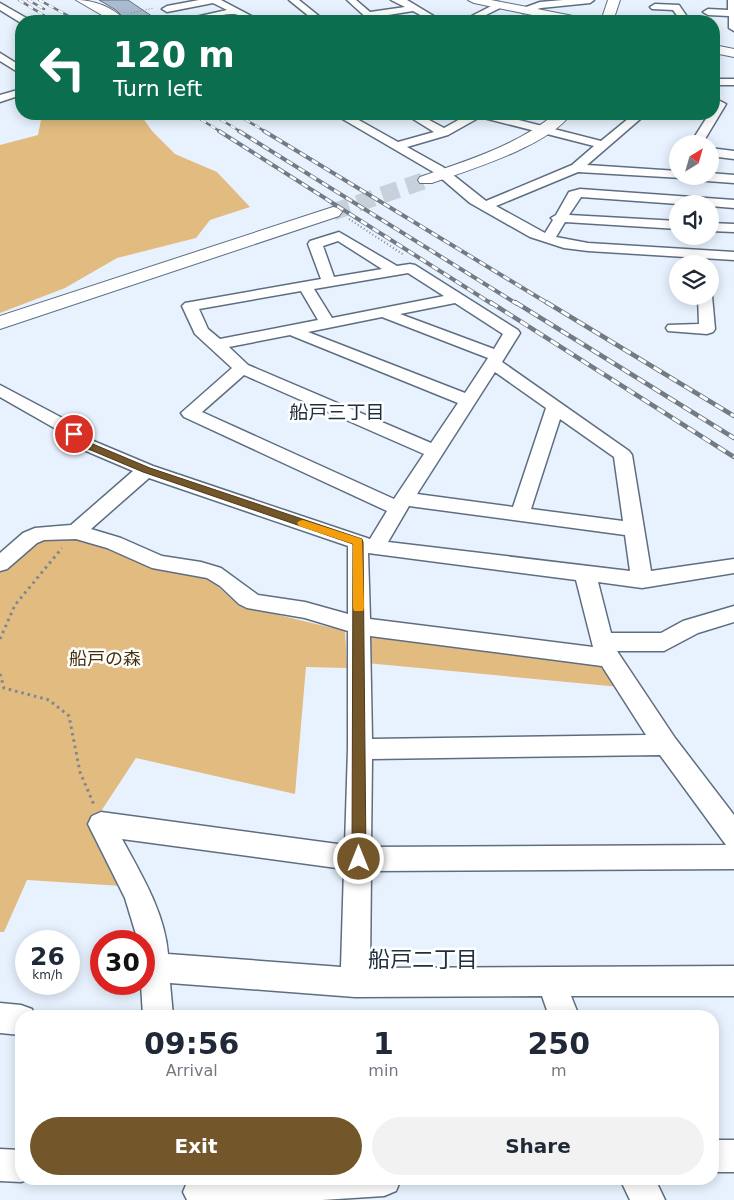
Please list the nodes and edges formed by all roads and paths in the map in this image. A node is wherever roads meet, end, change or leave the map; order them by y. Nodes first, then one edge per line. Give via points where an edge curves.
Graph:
1 (82, 0) edge
2 (214, 0) edge
3 (293, 0) edge
4 (351, 0) edge
5 (395, 0) edge
6 (478, 0) edge
7 (590, 0) edge
8 (614, 0) edge
9 (732, 0) edge
10 (499, 5) junction
11 (0, 6) edge
12 (162, 6) junction
13 (655, 7) edge
14 (414, 8) junction
15 (523, 10) junction
16 (236, 11) junction
17 (708, 12) dead end
18 (733, 13) junction
19 (15, 15) edge
20 (110, 15) edge
21 (131, 15) edge
22 (178, 15) edge
23 (217, 15) edge
24 (244, 15) edge
25 (312, 15) edge
26 (368, 15) edge
27 (384, 15) edge
28 (426, 15) edge
29 (479, 15) edge
30 (548, 15) edge
31 (609, 15) edge
32 (681, 15) edge
33 (15, 21) edge
34 (7, 22) dead end
35 (734, 28) edge
36 (720, 50) edge
37 (734, 53) edge
38 (0, 56) edge
39 (15, 67) edge
40 (720, 82) edge
41 (734, 82) edge
42 (15, 94) edge
43 (0, 99) edge
44 (720, 104) edge
45 (734, 107) edge
46 (351, 120) edge
47 (421, 120) edge
48 (465, 120) edge
49 (506, 120) edge
50 (556, 120) edge
51 (634, 120) edge
52 (708, 120) edge
53 (543, 130) junction
54 (444, 132) junction
55 (701, 135) edge
56 (603, 145) junction
57 (397, 146) junction
58 (719, 154) edge
59 (734, 156) edge
60 (576, 168) junction
61 (627, 172) junction
62 (443, 173) junction
63 (669, 175) edge
64 (719, 178) edge
65 (734, 179) edge
66 (426, 180) tunnel mouth
67 (628, 197) junction
68 (734, 204) edge
69 (486, 206) junction
70 (337, 213) joint
71 (558, 218) junction
72 (669, 224) edge
73 (719, 227) edge
74 (734, 228) edge
75 (548, 238) junction
76 (669, 255) edge
77 (734, 256) edge
78 (719, 258) edge
79 (402, 269) junction
80 (329, 282) junction
81 (305, 286) junction
82 (457, 298) junction
83 (706, 305) edge
84 (382, 312) junction
85 (0, 323) edge
86 (327, 323) junction
87 (674, 328) dead end
88 (290, 330) junction
89 (216, 344) junction
90 (495, 360) junction
91 (242, 368) junction
92 (0, 390) edge
93 (469, 401) junction
94 (555, 407) junction
95 (435, 452) junction
96 (146, 470) junction
97 (401, 503) junction
98 (520, 514) junction
99 (635, 529) junction
100 (76, 532) junction
101 (367, 545) junction
102 (0, 564) edge
103 (734, 566) edge
104 (585, 572) junction
105 (642, 580) junction
106 (734, 614) edge
107 (359, 626) junction
108 (0, 639) edge
109 (606, 650) junction
110 (0, 674) edge
111 (666, 745) junction
112 (360, 749) junction
113 (101, 824) junction
114 (734, 836) edge
115 (734, 857) edge
116 (359, 859) junction
117 (148, 930) edge
118 (155, 967) joint
119 (734, 981) edge
120 (355, 982) junction
121 (551, 982) junction
122 (158, 1010) edge
123 (562, 1010) edge
124 (0, 1018) edge
125 (15, 1019) edge
126 (719, 1156) edge
127 (734, 1156) edge
128 (0, 1165) edge
129 (15, 1166) edge
130 (284, 1185) edge
131 (640, 1185) edge
132 (200, 1190) edge
133 (648, 1200) edge

1 - 20 main road
2 - 12 street
2 - 16 street
3 - 25 street
4 - 26 street
5 - 14 street
6 - 10 main road
7 - 15 street
8 - 31 main road
9 - 18 street
10 - 15 main road
10 - 29 street
11 - 19 street
12 - 21 path
12 - 22 street
13 - 32 street via 676,7
14 - 27 street
14 - 28 street
15 - 30 main road
16 - 23 street
16 - 24 street
17 - 18 street
18 - 35 street
33 - 34 street
36 - 37 main road
38 - 39 street
40 - 41 street
42 - 43 street
44 - 45 street
46 - 57 street
47 - 54 street
48 - 54 street
49 - 53 street
50 - 53 main road
51 - 56 street
52 - 55 street
53 - 56 street
53 - 62 main road via 504,151
54 - 57 street
56 - 60 street
57 - 62 street
58 - 59 street
60 - 61 street
60 - 69 street
61 - 63 street
61 - 67 street
62 - 66 main road
62 - 69 street
64 - 65 street
67 - 68 street
67 - 71 street via 580,193 574,195
69 - 75 street
70 - 79 path via 413,261
70 - 85 main road
71 - 72 street
71 - 75 street
73 - 74 street
75 - 76 street via 564,244
77 - 78 street
79 - 80 street
79 - 80 street via 339,236 315,244
79 - 82 street
80 - 81 street
81 - 86 street
81 - 89 street via 190,306 201,331
82 - 84 street
82 - 90 street via 512,333
83 - 87 street via 707,329
84 - 86 street
84 - 90 street
86 - 88 street
88 - 89 street
88 - 93 street
89 - 91 street
90 - 93 street
90 - 94 street
91 - 95 street
91 - 97 street via 190,413
92 - 96 street via 62,425 85,444
93 - 95 street
94 - 98 street
94 - 99 street via 623,455
95 - 97 street
96 - 100 street
96 - 101 street
97 - 98 street
97 - 101 street
98 - 99 street
99 - 105 street
100 - 102 street via 42,533 30,538
100 - 107 street via 114,543 160,563 214,573 255,602 305,610
100 - 108 path via 15,605
101 - 104 street
101 - 107 street
103 - 105 street
104 - 105 street
104 - 109 street
106 - 109 street via 691,628 664,642
107 - 109 street
107 - 112 street
109 - 111 street
110 - 113 path via 4,688 49,700 69,716 80,772
111 - 112 street
111 - 114 street
112 - 116 street
113 - 116 street
113 - 117 street via 138,895
115 - 116 street
116 - 120 street
118 - 120 street
118 - 122 street
119 - 121 street
120 - 121 street
121 - 123 street
124 - 125 street
126 - 127 street
128 - 129 street
130 - 132 street
131 - 133 street

